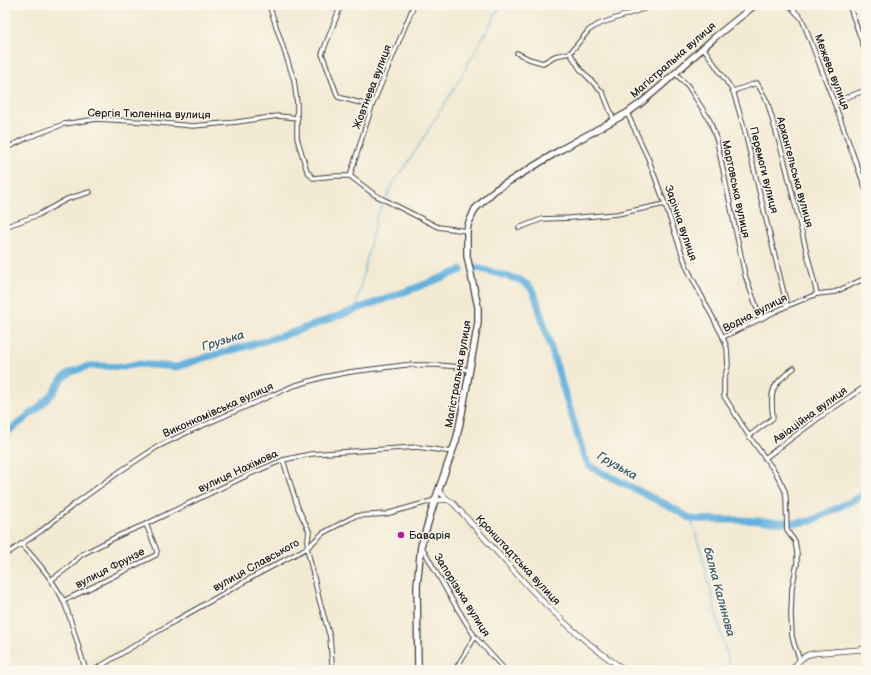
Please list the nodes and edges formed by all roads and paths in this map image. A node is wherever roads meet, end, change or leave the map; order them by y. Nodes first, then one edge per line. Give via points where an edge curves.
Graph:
1 (269, 5) edge
2 (273, 5) edge
3 (341, 5) edge
4 (414, 5) edge
5 (655, 5) edge
6 (755, 5) edge
7 (849, 5) edge
8 (791, 6) edge
9 (271, 11) junction
10 (703, 47) junction
11 (570, 53) junction
12 (866, 53) edge
13 (517, 54) dead end
14 (675, 73) junction
15 (866, 90) edge
16 (732, 91) junction
17 (834, 102) junction
18 (372, 106) junction
19 (627, 113) junction
20 (298, 118) junction
21 (614, 120) junction
22 (5, 149) edge
23 (350, 176) junction
24 (866, 190) edge
25 (90, 192) dead end
26 (665, 204) junction
27 (5, 228) edge
28 (519, 228) dead end
29 (467, 230) junction
30 (866, 278) edge
31 (817, 294) junction
32 (787, 306) junction
33 (761, 318) junction
34 (723, 337) junction
35 (794, 368) dead end
36 (469, 371) junction
37 (866, 386) edge
38 (750, 436) junction
39 (453, 452) junction
40 (766, 458) junction
41 (283, 460) junction
42 (439, 491) junction
43 (435, 500) junction
44 (448, 500) junction
45 (146, 524) junction
46 (21, 544) junction
47 (421, 546) junction
48 (307, 548) junction
49 (5, 555) edge
50 (50, 580) junction
51 (63, 601) junction
52 (475, 637) junction
53 (866, 649) edge
54 (800, 660) junction
55 (86, 670) edge
56 (94, 670) edge
57 (333, 670) edge
58 (418, 670) edge
59 (455, 670) edge
60 (505, 670) edge
61 (624, 670) edge
62 (791, 670) edge

1 - 9 street
2 - 9 street
3 - 18 street via 322,54 338,96
4 - 18 street, Жовтнева вулиця
5 - 11 street via 599,24 589,30
6 - 10 main road, Магістральна вулиця
7 - 12 street
8 - 17 street, Межева вулиця via 802,19
9 - 20 street via 294,80
10 - 14 main road, Магістральна вулиця
10 - 16 street, Перемоги вулиця
11 - 13 street via 555,56 543,63
11 - 21 street via 580,69 603,93
14 - 19 main road, Магістральна вулиця
14 - 33 street, Мартовська вулиця via 688,86 710,121 717,141 745,275
15 - 17 street
16 - 31 street, Архангельська вулиця via 757,82 766,101 784,158
16 - 32 street, Перемоги вулиця via 743,124
17 - 24 street, Межева вулиця
18 - 23 street, Жовтнева вулиця
19 - 21 main road, Магістральна вулиця
19 - 26 street, Зарічна вулиця via 648,158
20 - 22 street, Сергія Тюленіна вулиця via 278,116 193,126 98,119 64,124
20 - 23 street via 297,138 307,171 313,178
21 - 29 main road, Магістральна вулиця via 495,190 475,209
23 - 29 street via 375,195 438,227
25 - 27 street via 67,199
26 - 28 street via 617,214 542,219
26 - 34 street, Зарічна вулиця via 687,268
29 - 36 main road, Магістральна вулиця via 467,256 478,307 478,323
30 - 31 street, Водна вулиця via 835,292
31 - 32 street, Водна вулиця
32 - 33 street, Водна вулиця
33 - 34 street, Водна вулиця
34 - 38 street, Водна вулиця via 727,348 728,365 724,380 724,396
35 - 38 street via 784,376 772,393 773,418
36 - 39 main road, Магістральна вулиця
36 - 46 street, Виконкомівська вулиця via 460,367 405,365 350,372 293,386 157,447
37 - 40 street, Авіаційна вулиця
38 - 40 street, Водна вулиця
39 - 41 street, вулиця Нахімова via 417,447 311,454
39 - 42 main road, Магістральна вулиця
40 - 54 street, Водна вулиця via 785,491 787,530 795,541 798,553 792,588 791,616 792,636
41 - 45 street, вулиця Нахімова
41 - 48 street via 298,508 309,531
42 - 43 main road, Магістральна вулиця
42 - 44 street, Кронштадтська вулиця
43 - 44 street
43 - 47 main road, Магістральна вулиця
43 - 48 street, вулиця Славського via 386,514 355,516 323,533
44 - 61 street, Кронштадтська вулиця via 537,597 578,635
45 - 50 street, вулиця Нахімова via 81,555
45 - 51 street, вулиця Фрунзе via 157,551 156,555
46 - 49 street, Виконкомівська вулиця
46 - 50 street
47 - 52 street, Запорізька вулиця
47 - 58 main road, Магістральна вулиця via 418,586
48 - 56 street, вулиця Славського via 175,621
48 - 57 street via 330,637
50 - 51 street
51 - 55 street
52 - 59 street
52 - 60 street, Запорізька вулиця
53 - 54 street via 816,653
54 - 62 street

